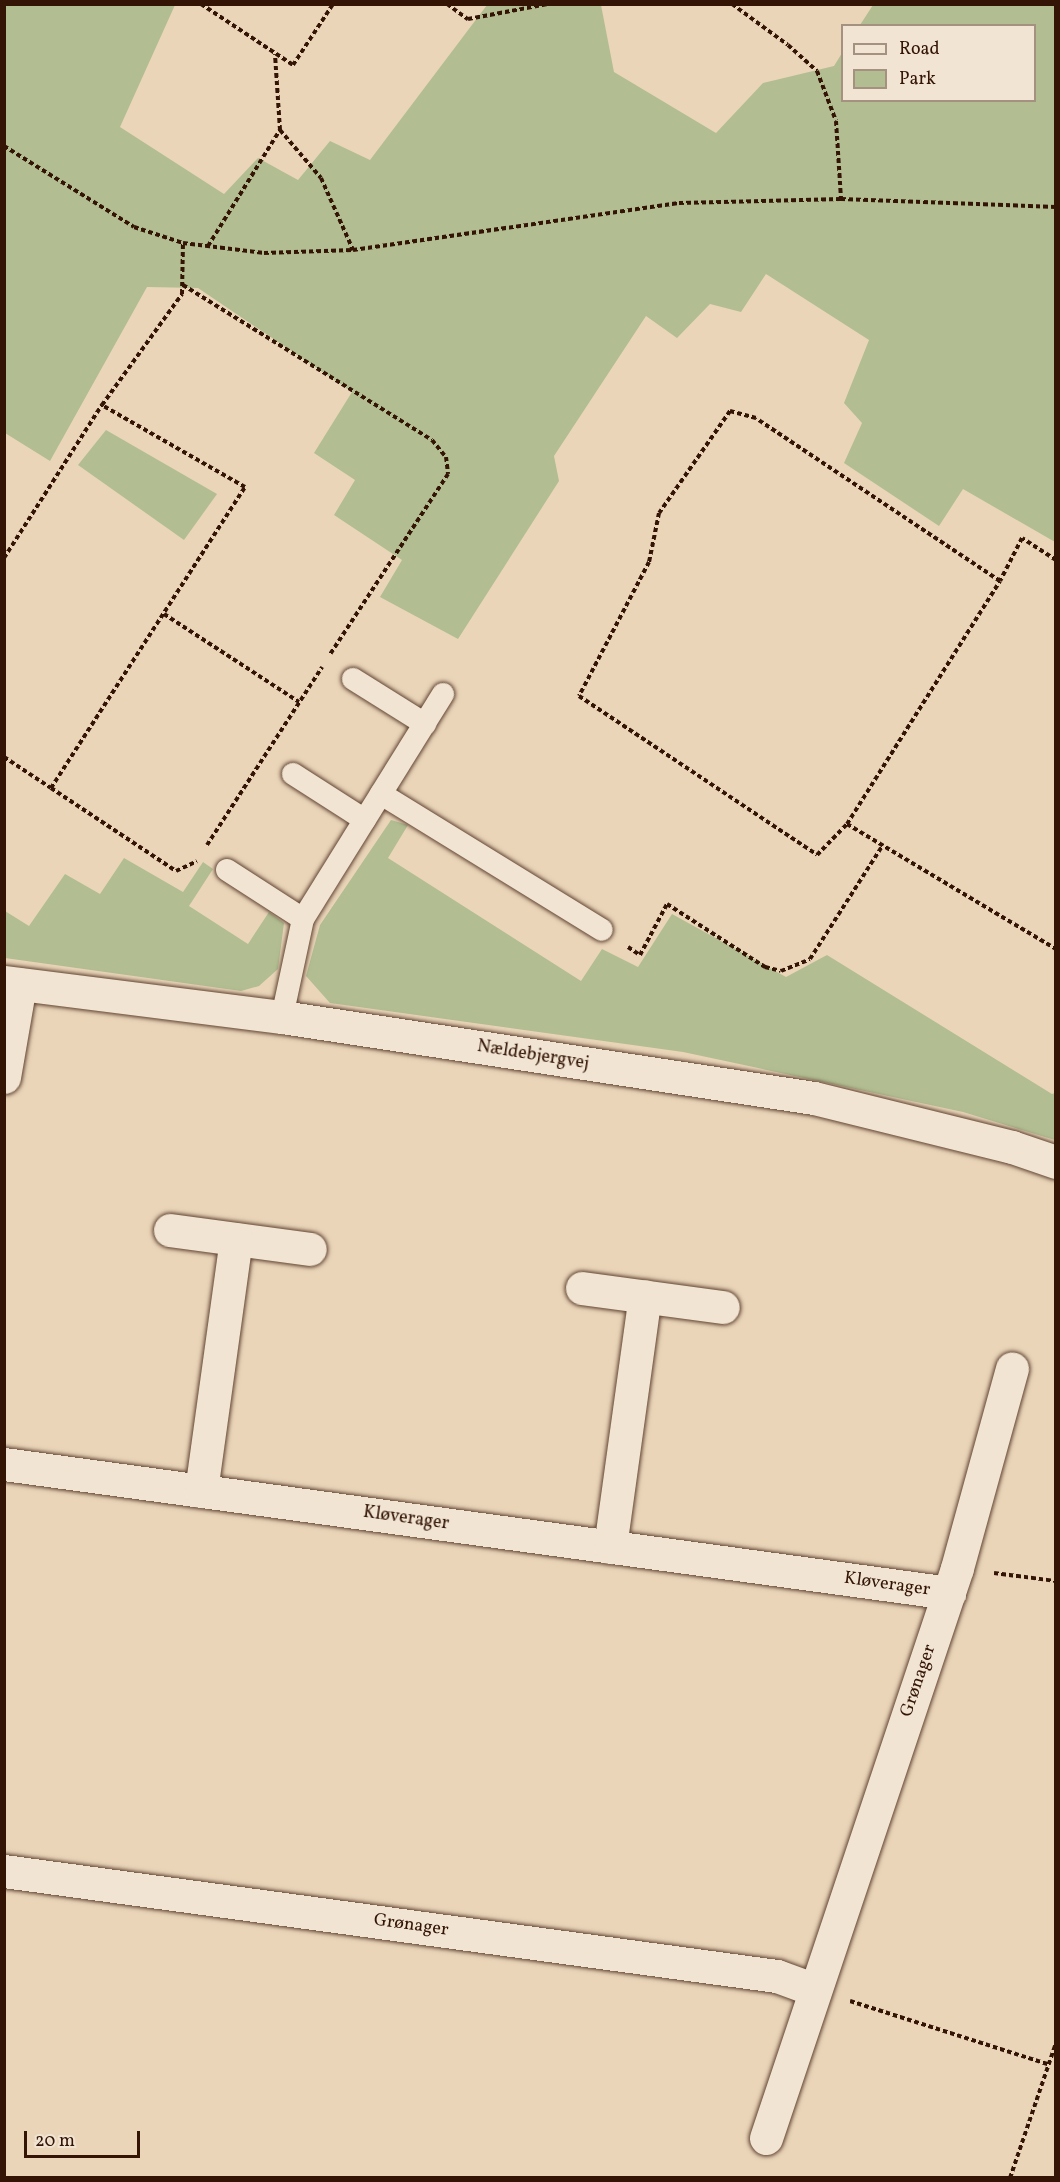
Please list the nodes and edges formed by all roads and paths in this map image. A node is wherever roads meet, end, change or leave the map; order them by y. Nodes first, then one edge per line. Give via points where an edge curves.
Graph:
1 (201, 4) edge
2 (333, 4) edge
3 (447, 4) edge
4 (548, 4) edge
5 (732, 4) edge
6 (275, 54) junction
7 (280, 130) junction
8 (4, 146) edge
9 (841, 199) junction
10 (1056, 207) edge
11 (183, 243) junction
12 (208, 246) junction
13 (353, 250) junction
14 (183, 285) junction
15 (102, 405) junction
16 (4, 558) edge
17 (1056, 560) edge
18 (1000, 580) junction
19 (164, 614) junction
20 (353, 679) dead end
21 (443, 694) dead end
22 (299, 702) junction
23 (425, 724) junction
24 (4, 757) edge
25 (293, 774) dead end
26 (51, 788) junction
27 (381, 794) junction
28 (365, 820) junction
29 (847, 824) junction
30 (883, 845) junction
31 (227, 870) dead end
32 (303, 919) junction
33 (602, 930) joint
34 (1056, 949) edge
35 (12, 983) edge
36 (282, 1017) junction
37 (4, 1077) edge
38 (1056, 1162) edge
39 (170, 1230) dead end
40 (236, 1239) junction
41 (310, 1249) dead end
42 (582, 1288) dead end
43 (645, 1296) junction
44 (723, 1307) dead end
45 (1012, 1368) dead end
46 (4, 1464) edge
47 (201, 1491) junction
48 (610, 1547) junction
49 (953, 1581) junction
50 (1056, 1581) edge
51 (4, 1871) edge
52 (815, 1990) junction
53 (1056, 2043) edge
54 (1048, 2064) junction
55 (766, 2138) dead end
56 (1010, 2178) edge

1 - 6 path
2 - 6 path via 293,65
3 - 4 path via 468,19
5 - 9 path via 816,71 836,121
6 - 7 path
7 - 12 path
7 - 13 path via 321,178
8 - 11 path via 135,226
9 - 10 path
9 - 13 path via 679,203
11 - 12 path
11 - 14 path
12 - 13 path via 264,253
14 - 15 path via 182,294
14 - 22 path via 432,440 446,457 448,474
15 - 16 path
15 - 19 path via 245,486
17 - 18 path via 1022,538
18 - 29 path
18 - 29 path via 756,418 730,411 659,513 649,562 579,696 817,855
19 - 22 path
19 - 26 path
20 - 23 lane
21 - 23 lane
22 - 26 path via 196,863 176,871
23 - 27 lane
24 - 26 path
25 - 28 lane
27 - 28 lane
27 - 33 lane
28 - 32 lane
29 - 30 path
30 - 33 path via 810,959 781,971 765,967 667,904 640,955
30 - 34 path
31 - 32 lane
32 - 36 lane
35 - 36 street, Nældebjergvej
35 - 37 street
36 - 38 street, Nældebjergvej via 814,1098 1012,1147
39 - 40 street
40 - 41 street
40 - 47 street
42 - 43 street
43 - 44 street
43 - 48 street
45 - 49 street, Grønager
46 - 47 street, Kløverager
47 - 48 street, Kløverager
48 - 49 street, Kløverager
49 - 50 path
49 - 52 street, Grønager
51 - 52 street, Grønager via 777,1976
52 - 54 path
52 - 55 street, Grønager
53 - 54 path
54 - 56 path

